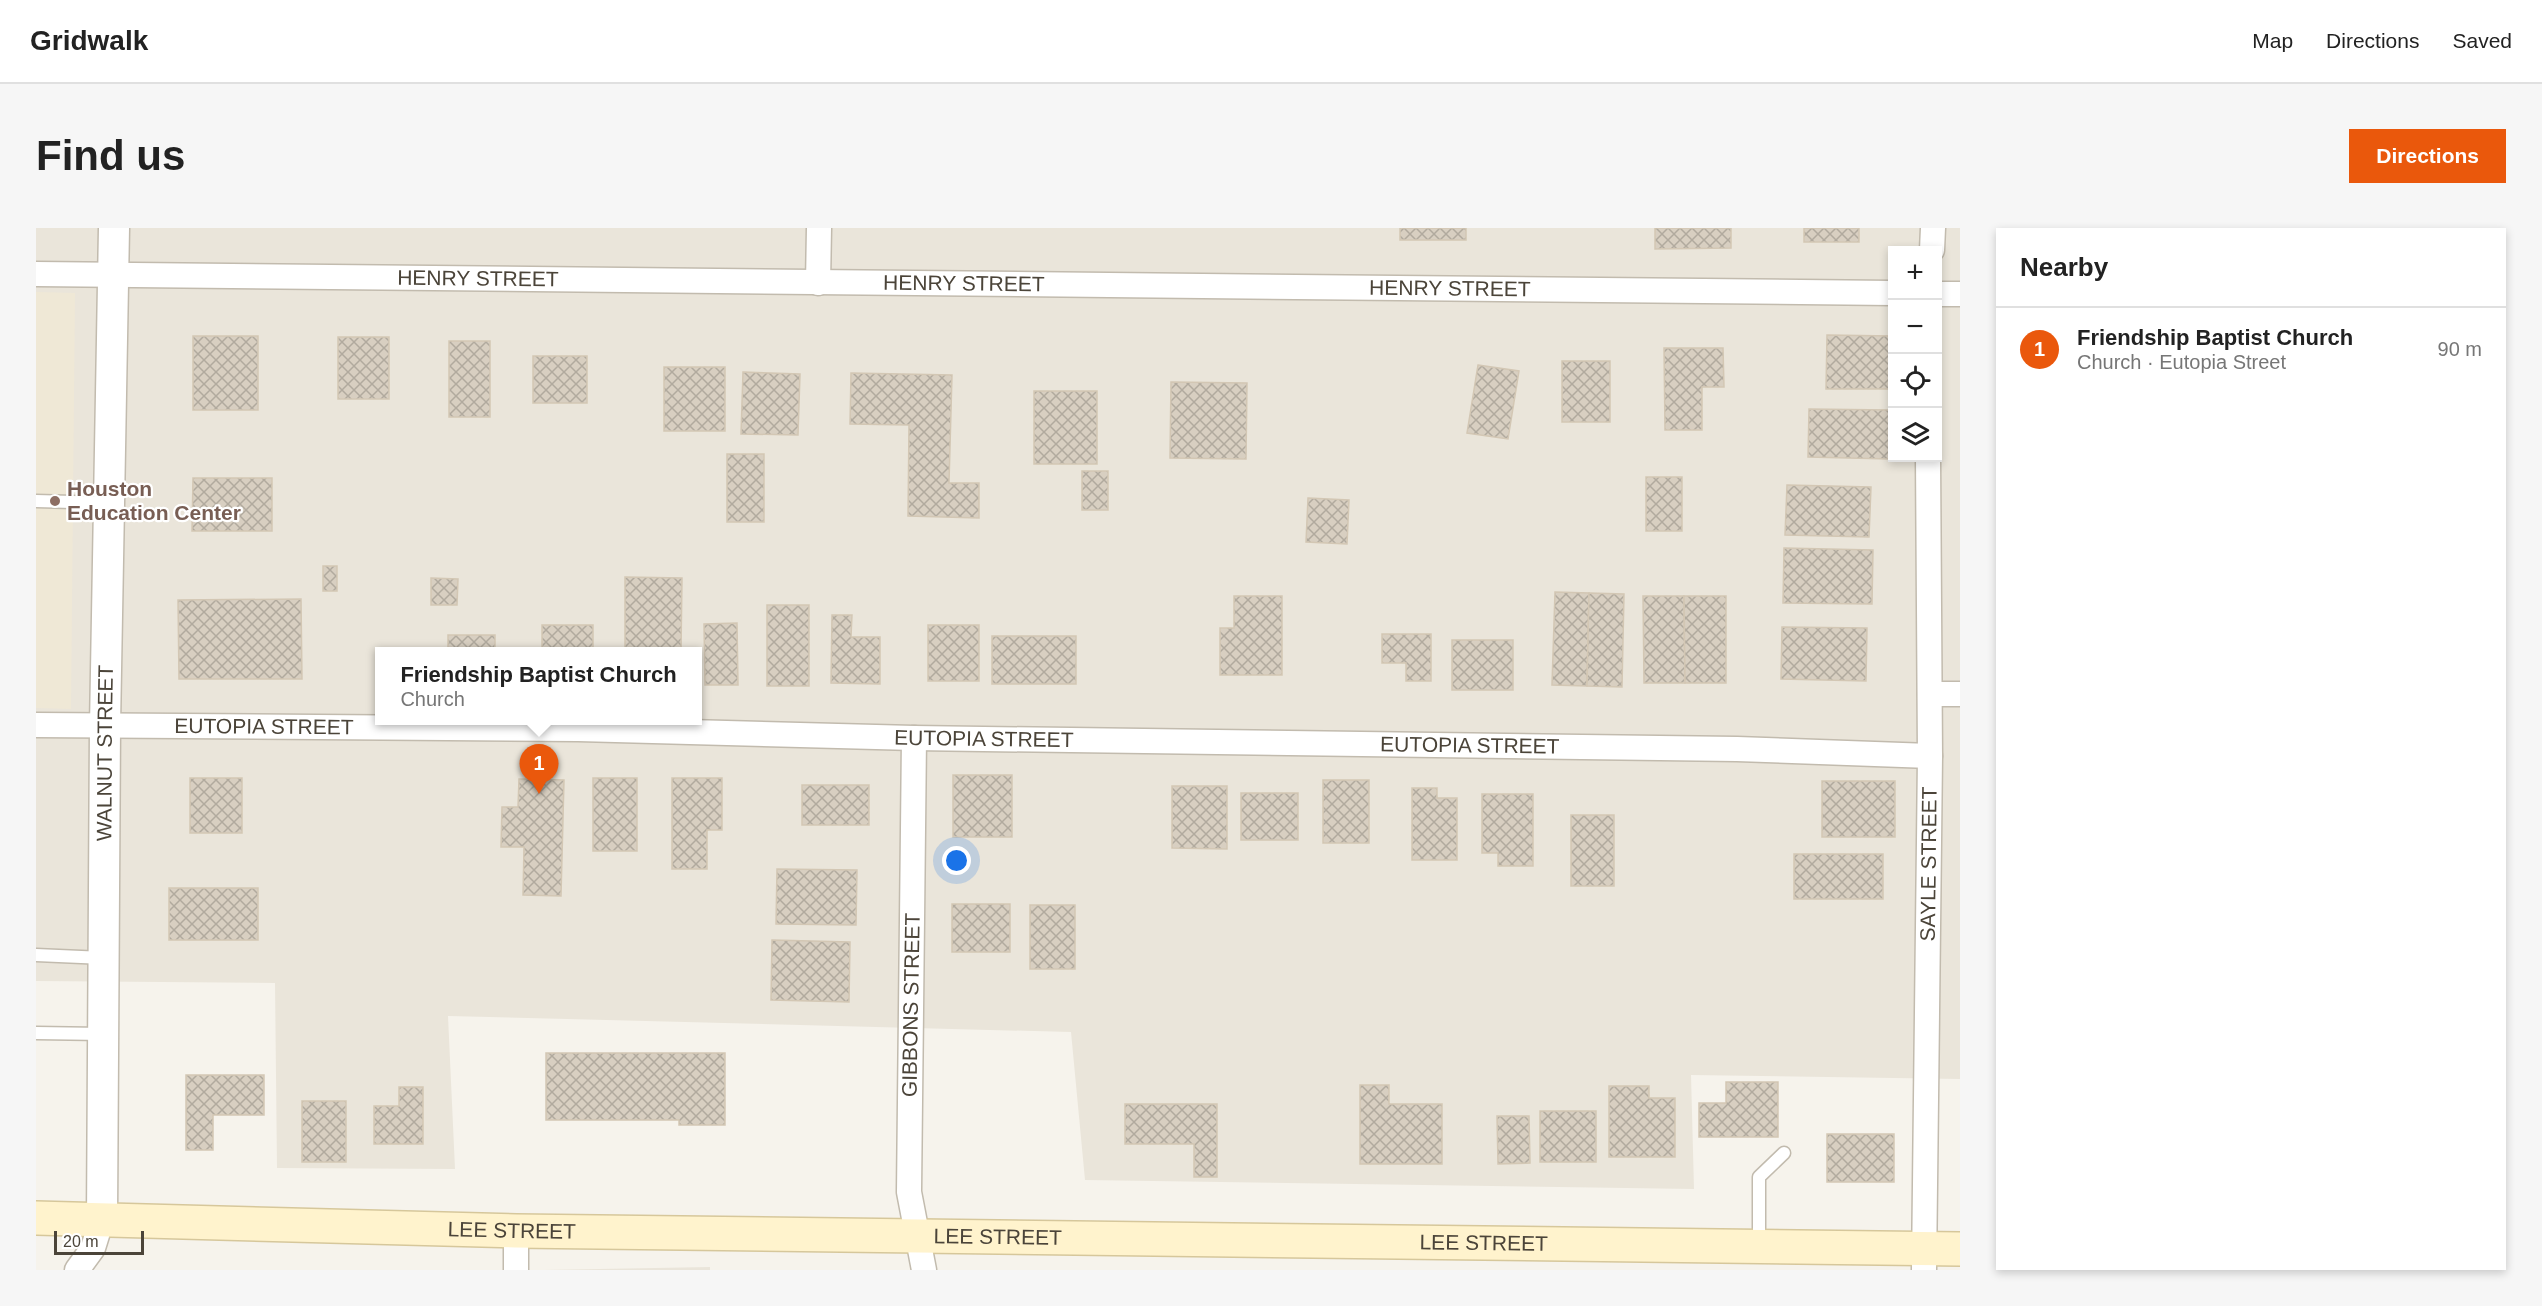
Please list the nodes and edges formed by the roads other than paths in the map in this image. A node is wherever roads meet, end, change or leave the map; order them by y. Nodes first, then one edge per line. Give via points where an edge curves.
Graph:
1 (114, 228) edge
2 (819, 228) edge
3 (1933, 228) edge
4 (1932, 246) edge
5 (36, 274) edge
6 (114, 274) junction
7 (818, 283) junction
8 (1888, 293) edge
9 (1942, 294) edge
10 (1960, 294) edge
11 (1928, 462) edge
12 (36, 501) edge
13 (109, 503) junction
14 (1930, 694) junction
15 (1960, 694) edge
16 (36, 725) edge
17 (105, 726) junction
18 (914, 738) junction
19 (1930, 756) junction
20 (36, 955) edge
21 (104, 958) junction
22 (36, 1033) edge
23 (103, 1034) junction
24 (1784, 1153) dead end
25 (36, 1218) edge
26 (102, 1220) junction
27 (516, 1231) junction
28 (915, 1235) junction
29 (1759, 1247) junction
30 (1960, 1249) edge
31 (1925, 1259) edge
32 (77, 1270) edge
33 (516, 1270) edge
34 (924, 1270) edge

1 - 6 street, WALNUT STREET
2 - 7 street
3 - 4 street
5 - 6 street, HENRY STREET
6 - 7 street, HENRY STREET
6 - 13 street, WALNUT STREET
7 - 8 street, HENRY STREET
9 - 10 street
11 - 14 street, SAYLE STREET
12 - 13 lane
13 - 17 street, WALNUT STREET
14 - 15 street
14 - 19 street, SAYLE STREET
16 - 17 street, EUTOPIA STREET
17 - 18 street, EUTOPIA STREET via 578,729
17 - 21 street, WALNUT STREET
18 - 19 street, EUTOPIA STREET via 1737,748
18 - 28 street, GIBBONS STREET via 909,1192
19 - 31 street, SAYLE STREET
20 - 21 lane
21 - 23 street, WALNUT STREET
22 - 23 lane
23 - 26 street, WALNUT STREET
24 - 29 lane via 1759,1177
25 - 26 main road, LEE STREET
26 - 27 main road, LEE STREET
26 - 32 street, WALNUT STREET via 93,1248
27 - 28 main road, LEE STREET
27 - 33 street
28 - 29 main road, LEE STREET
28 - 34 street, GIBBONS STREET
29 - 31 main road, LEE STREET
30 - 31 main road, LEE STREET

